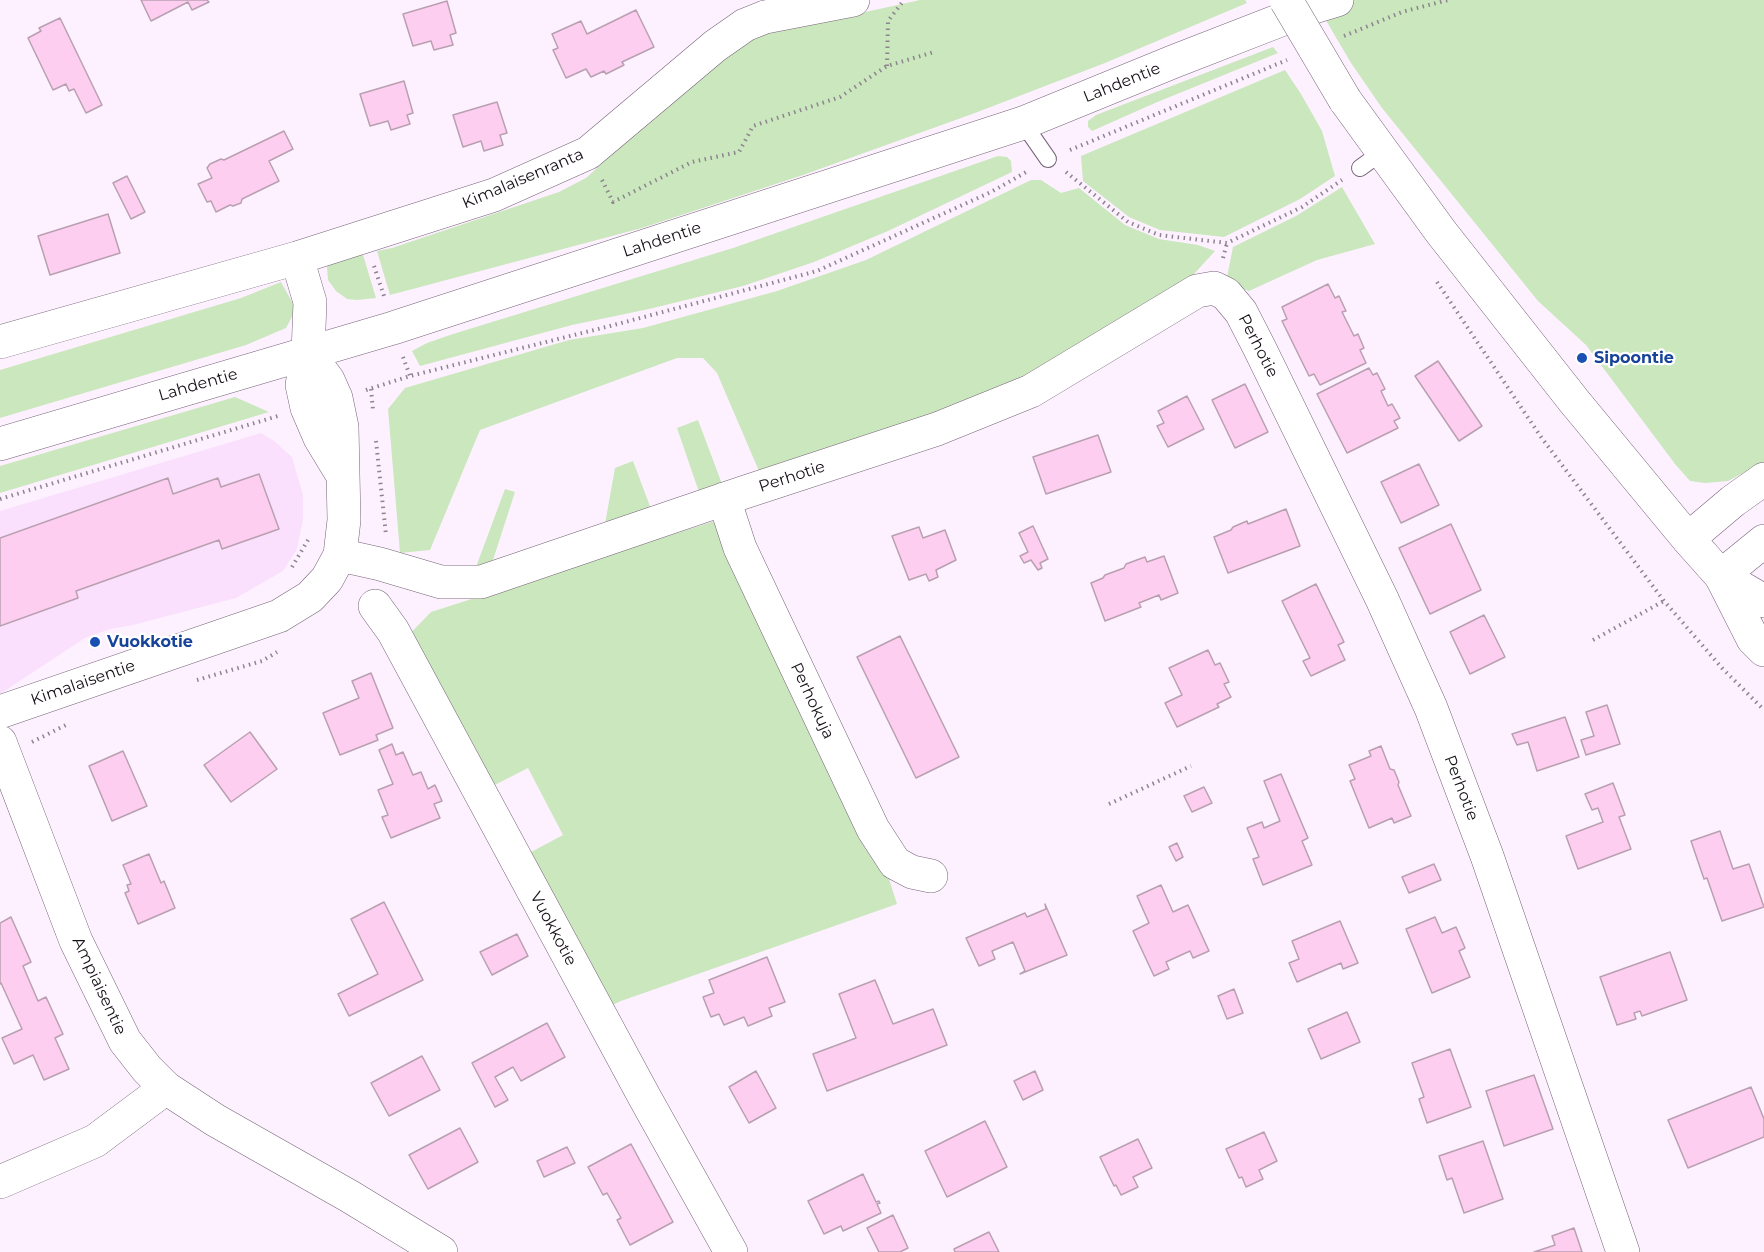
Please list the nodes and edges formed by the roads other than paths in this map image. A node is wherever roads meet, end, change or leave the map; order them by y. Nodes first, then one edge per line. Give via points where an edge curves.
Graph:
1 (853, 0) edge
2 (1316, 2) edge
3 (1023, 123) junction
4 (1048, 159) road end
5 (297, 258) junction
6 (0, 342) edge
7 (308, 353) junction
8 (0, 444) edge
9 (1764, 479) edge
10 (724, 499) junction
11 (1688, 539) junction
12 (1764, 541) edge
13 (340, 555) junction
14 (1721, 576) junction
15 (1764, 601) edge
16 (375, 606) dead end
17 (1764, 650) edge
18 (0, 712) edge
19 (0, 742) edge
20 (931, 876) dead end
21 (166, 1088) junction
22 (0, 1182) edge
23 (441, 1252) edge
24 (731, 1252) edge
25 (1623, 1252) edge

1 - 5 street, Kimalaisenranta via 765,17 745,25 588,153 494,195
2 - 3 street, Lahdentie
2 - 11 street, bridge via 1345,100 1371,160 1441,232
3 - 4 lane
3 - 7 street, Lahdentie
5 - 6 street, Kimalaisenranta
5 - 7 street via 310,302
7 - 8 street, Lahdentie
7 - 13 street, Kimalaisentie via 328,380 342,427 344,520
9 - 11 street
10 - 13 street, Perhotie via 481,582 441,582
10 - 20 street, Perhokuja via 740,548 873,829 895,863
10 - 25 street, Perhotie via 937,429 1031,391 1197,291 1214,288 1226,294 1241,312 1260,350 1431,708 1487,856
11 - 14 street
12 - 14 street
13 - 18 street, Kimalaisentie via 327,579 310,597 279,616
14 - 15 street
14 - 17 street via 1753,639
16 - 24 street, Vuokkotie via 393,631
19 - 21 street, Ampiaisentie via 81,951 125,1041
21 - 22 street via 95,1140
21 - 23 street, Ampiaisentie

